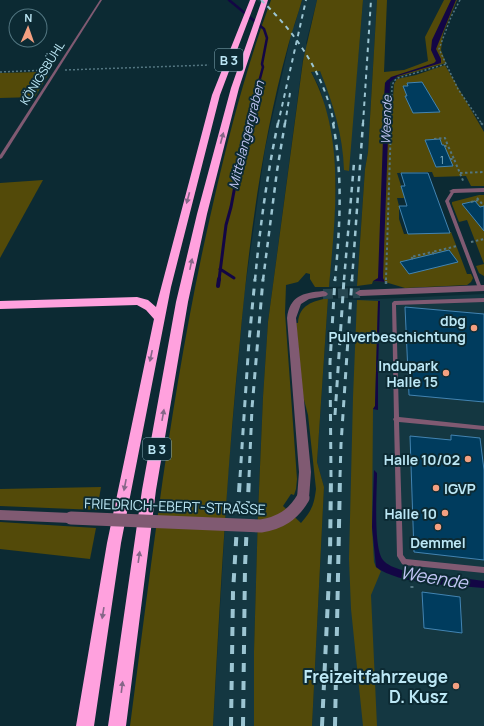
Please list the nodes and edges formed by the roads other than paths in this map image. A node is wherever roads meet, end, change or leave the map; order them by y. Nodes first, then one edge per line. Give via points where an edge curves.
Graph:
1 (101, 0) edge
2 (253, 0) edge
3 (265, 0) edge
4 (247, 30) junction
5 (0, 158) edge
6 (484, 190) edge
7 (453, 191) joint
8 (482, 288) edge
9 (360, 293) tunnel mouth
10 (323, 294) tunnel mouth
11 (484, 300) edge
12 (0, 305) edge
13 (159, 318) junction
14 (396, 419) junction
15 (484, 428) edge
16 (0, 515) edge
17 (484, 570) edge
18 (85, 726) edge
19 (117, 726) edge

1 - 5 lane, KÖNIGSBÜHL
2 - 4 highway, B 3 via 249,8
3 - 4 highway, B 3 via 259,17
4 -> 13 highway, B 3 via 216,95
19 -> 4 highway, B 3 via 148,498 182,302
6 - 7 street
7 - 8 lane via 447,200
8 - 9 street
10 - 16 street, FRIEDRICH-EBERT-STRASSE, bridge via 301,298 291,313 305,472 303,498 296,510 284,520 261,526
11 - 14 lane via 394,303
12 - 13 highway via 137,301 150,307
13 -> 18 highway, B 3 via 114,544
14 - 15 lane
14 - 17 lane via 400,556 404,562

